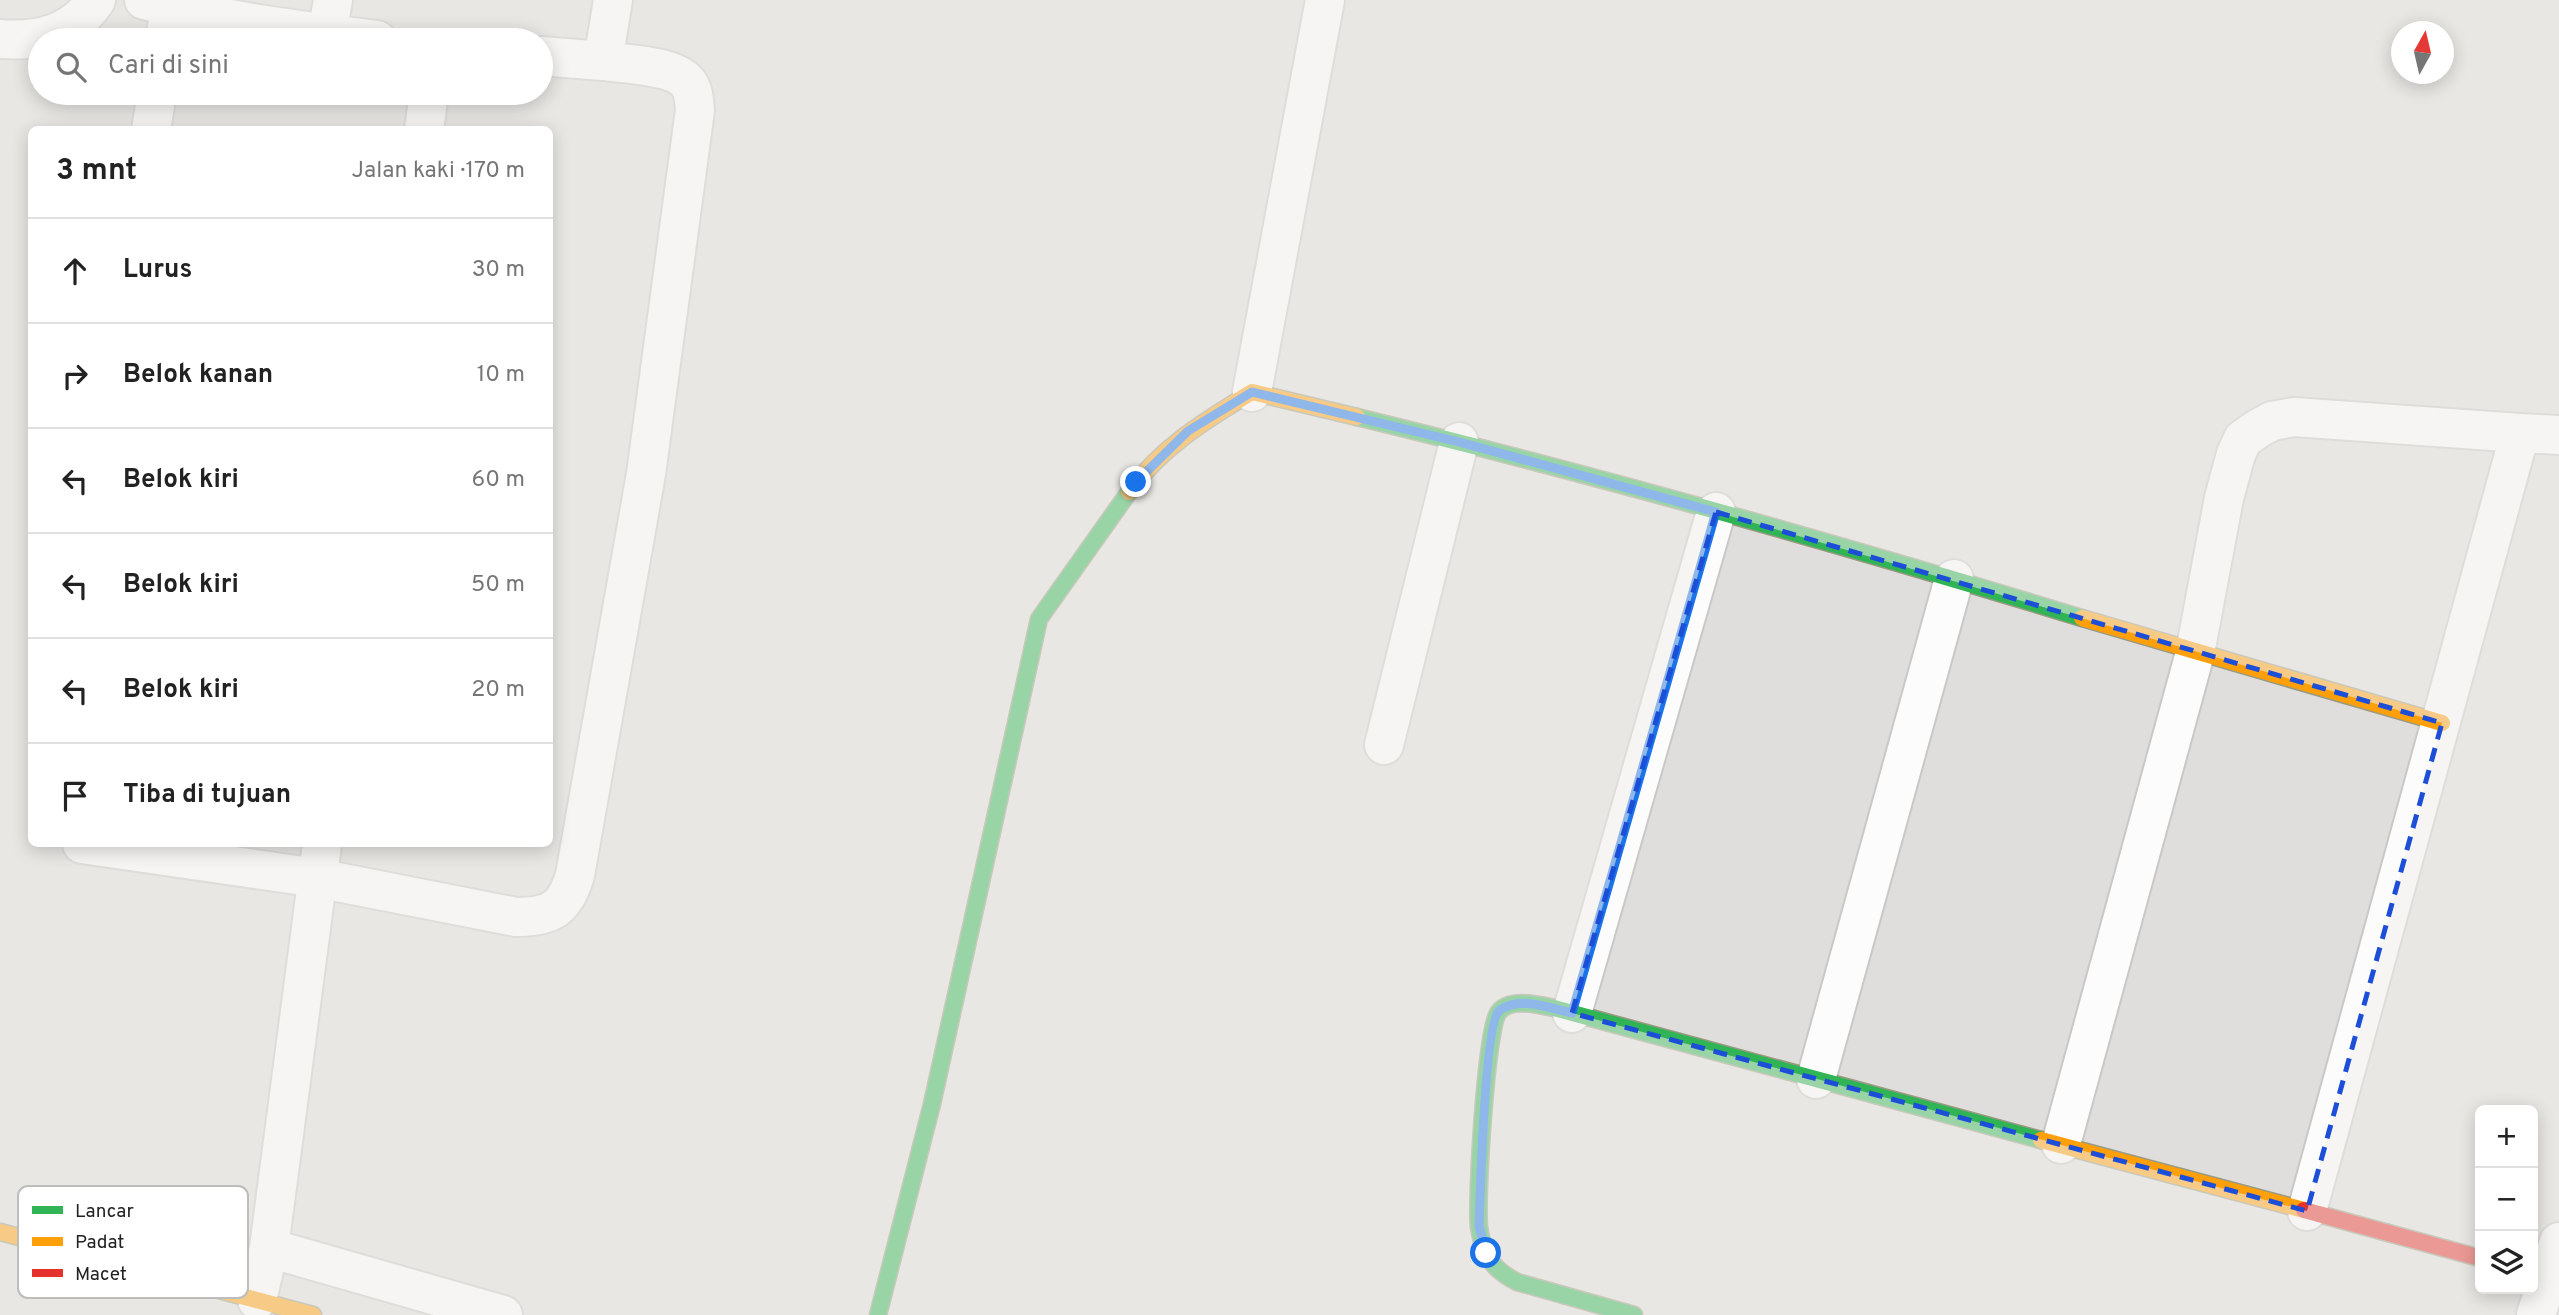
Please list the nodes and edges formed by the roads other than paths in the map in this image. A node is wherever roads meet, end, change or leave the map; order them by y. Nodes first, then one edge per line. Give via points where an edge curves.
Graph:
1 (96, 0) edge
2 (613, 0) edge
3 (1325, 0) edge
4 (160, 16) edge
5 (330, 17) edge
6 (67, 28) edge
7 (352, 28) edge
8 (28, 38) edge
9 (0, 39) edge
10 (553, 57) edge
11 (603, 61) junction
12 (155, 105) edge
13 (427, 105) edge
14 (152, 126) edge
15 (425, 126) edge
16 (1252, 392) junction
17 (2521, 433) junction
18 (2559, 435) edge
19 (1459, 442) junction
20 (1716, 512) junction
21 (1954, 579) junction
22 (2194, 653) junction
23 (2442, 723) junction
24 (1384, 745) dead end
25 (124, 847) edge
26 (320, 861) edge
27 (1572, 1013) junction
28 (1816, 1079) junction
29 (2061, 1144) junction
30 (2307, 1211) junction
31 (0, 1232) edge
32 (18, 1237) edge
33 (269, 1248) junction
34 (2475, 1257) edge
35 (2550, 1267) edge
36 (248, 1298) edge
37 (257, 1300) junction
38 (313, 1315) edge
39 (503, 1315) edge
40 (878, 1315) edge
41 (1634, 1315) edge
42 (2536, 1315) edge

1 - 6 street
2 - 11 street
3 - 16 street
4 - 5 street
5 - 7 street
8 - 9 street
10 - 11 street
11 - 26 street via 677,74 693,92 695,110 646,474 568,897 544,914 516,916
12 - 14 street
13 - 15 street
16 - 19 street
16 - 40 street via 1188,431 1136,482 1039,619 932,1104
17 - 18 street
17 - 22 street via 2294,417 2272,421 2250,433 2236,454 2224,498
17 - 23 street
19 - 20 street
19 - 24 street
20 - 21 street
20 - 27 street
21 - 22 street
21 - 28 street
22 - 23 street
22 - 29 street
23 - 30 street
25 - 26 street
26 - 33 street
27 - 28 street
27 - 41 street via 1523,1003 1500,1010 1493,1019 1480,1233 1493,1266 1503,1275
28 - 29 street
29 - 30 street
30 - 34 street
31 - 32 street
33 - 37 street
33 - 39 street
35 - 42 street
36 - 37 street
37 - 38 street

